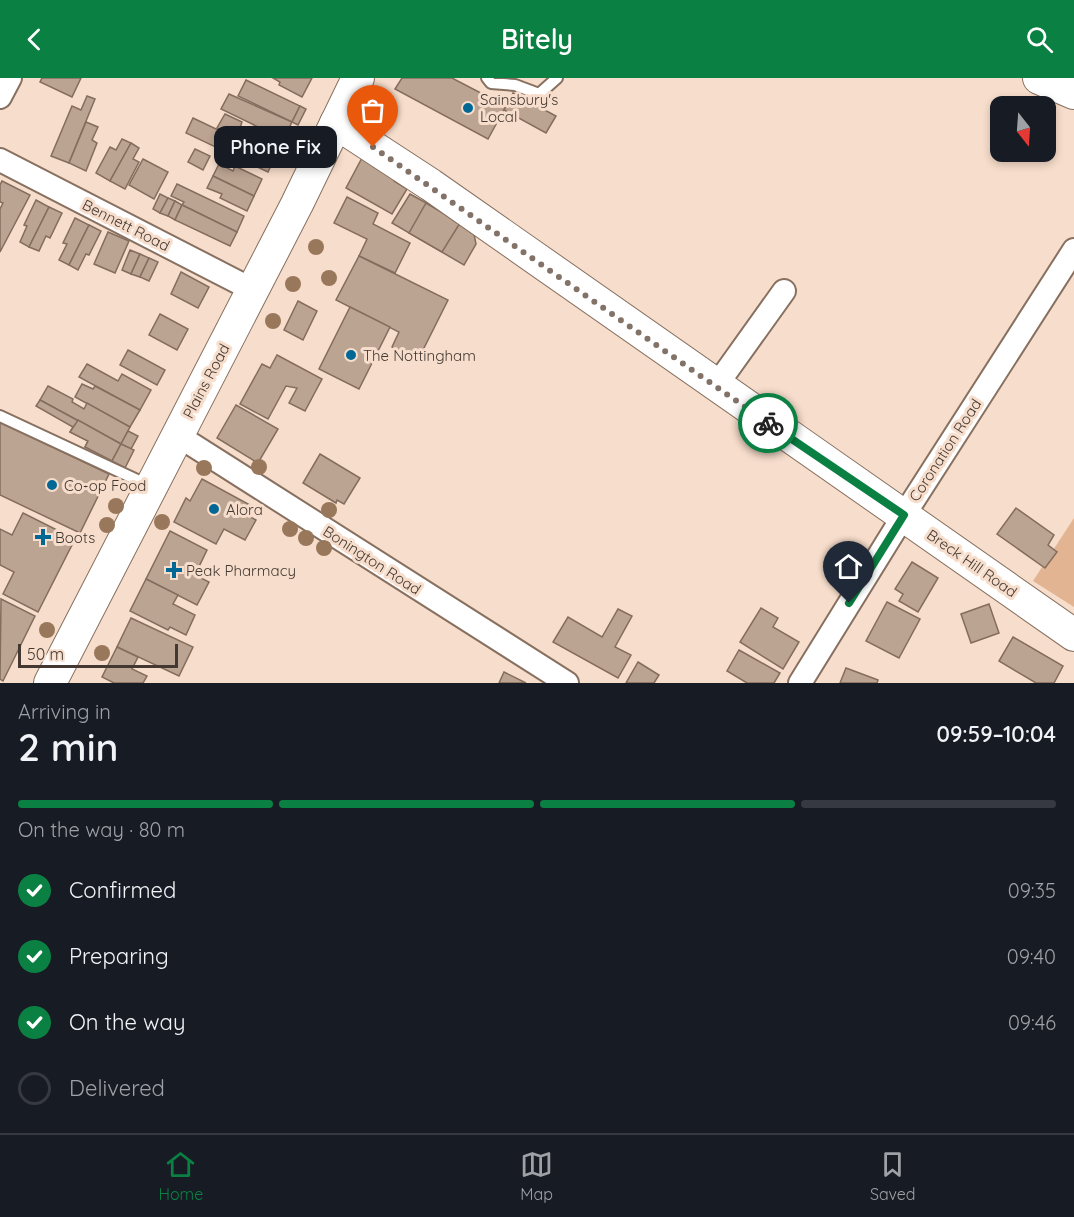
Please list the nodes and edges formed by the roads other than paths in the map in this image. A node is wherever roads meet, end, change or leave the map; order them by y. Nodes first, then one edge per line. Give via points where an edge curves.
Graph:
1 (10, 78) edge
2 (358, 78) edge
3 (487, 78) edge
4 (557, 78) edge
5 (1039, 78) edge
6 (1074, 93) edge
7 (0, 97) edge
8 (336, 123) junction
9 (0, 160) edge
10 (1074, 250) edge
11 (253, 290) junction
12 (784, 291) dead end
13 (716, 386) junction
14 (0, 416) edge
15 (177, 435) junction
16 (150, 487) junction
17 (904, 515) junction
18 (1074, 635) edge
19 (50, 683) edge
20 (567, 683) edge
21 (800, 683) edge

1 - 7 street
2 - 8 street, Plains Road
3 - 4 lane via 491,83 516,85 539,94
5 - 6 street
8 - 11 street, Plains Road
8 - 13 street, Breck Hill Road via 432,185
9 - 11 street, Bennett Road
10 - 17 street, Coronation Road
11 - 15 street, Plains Road
12 - 13 street
13 - 17 street, Breck Hill Road
14 - 16 lane
15 - 16 street, Plains Road
15 - 20 street, Bonington Road
16 - 19 street, Plains Road
17 - 18 street, Breck Hill Road
17 - 21 street, Coronation Road

